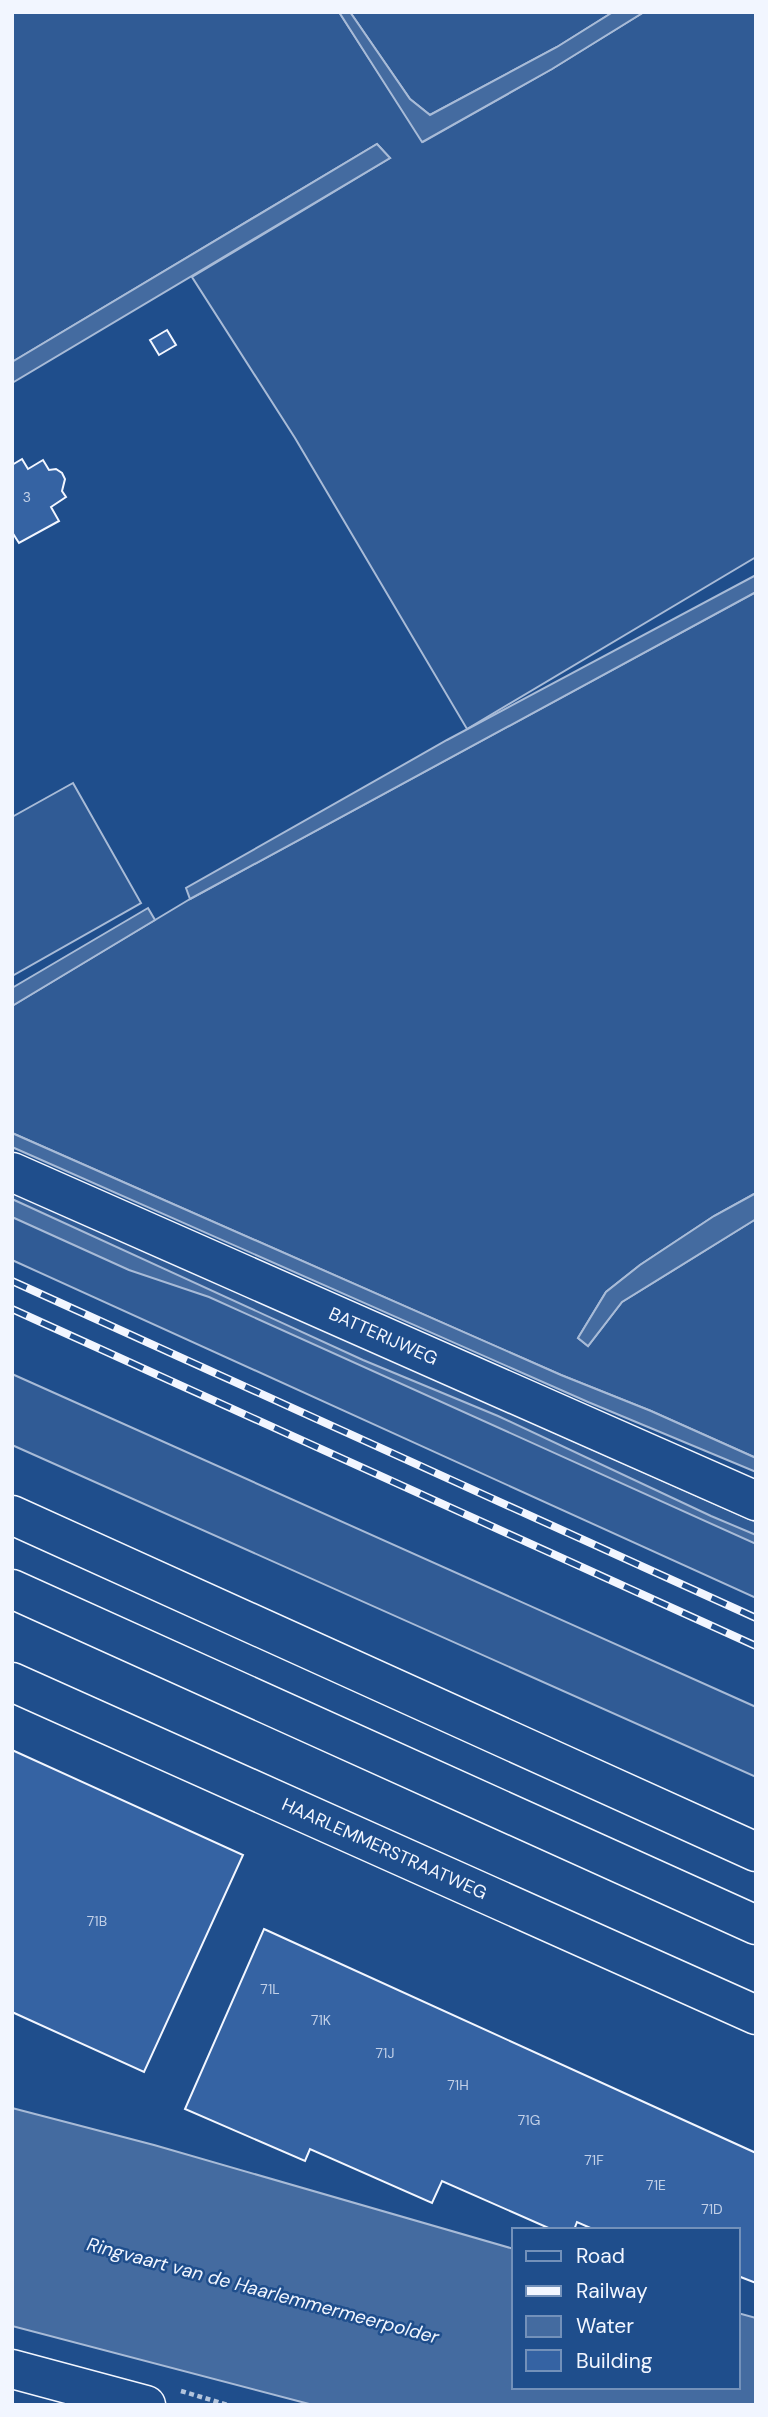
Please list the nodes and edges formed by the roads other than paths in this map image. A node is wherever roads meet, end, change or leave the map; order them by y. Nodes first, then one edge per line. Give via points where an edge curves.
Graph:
1 (12, 1172) edge
2 (756, 1501) edge
3 (12, 1515) edge
4 (12, 1589) edge
5 (12, 1682) edge
6 (756, 1852) edge
7 (756, 1925) edge
8 (756, 2015) edge
9 (12, 2369) edge
10 (146, 2405) edge

1 - 2 main road, BATTERIJWEG
3 - 6 main road
4 - 7 main road
5 - 8 main road, HAARLEMMERSTRAATWEG
9 - 10 main road

